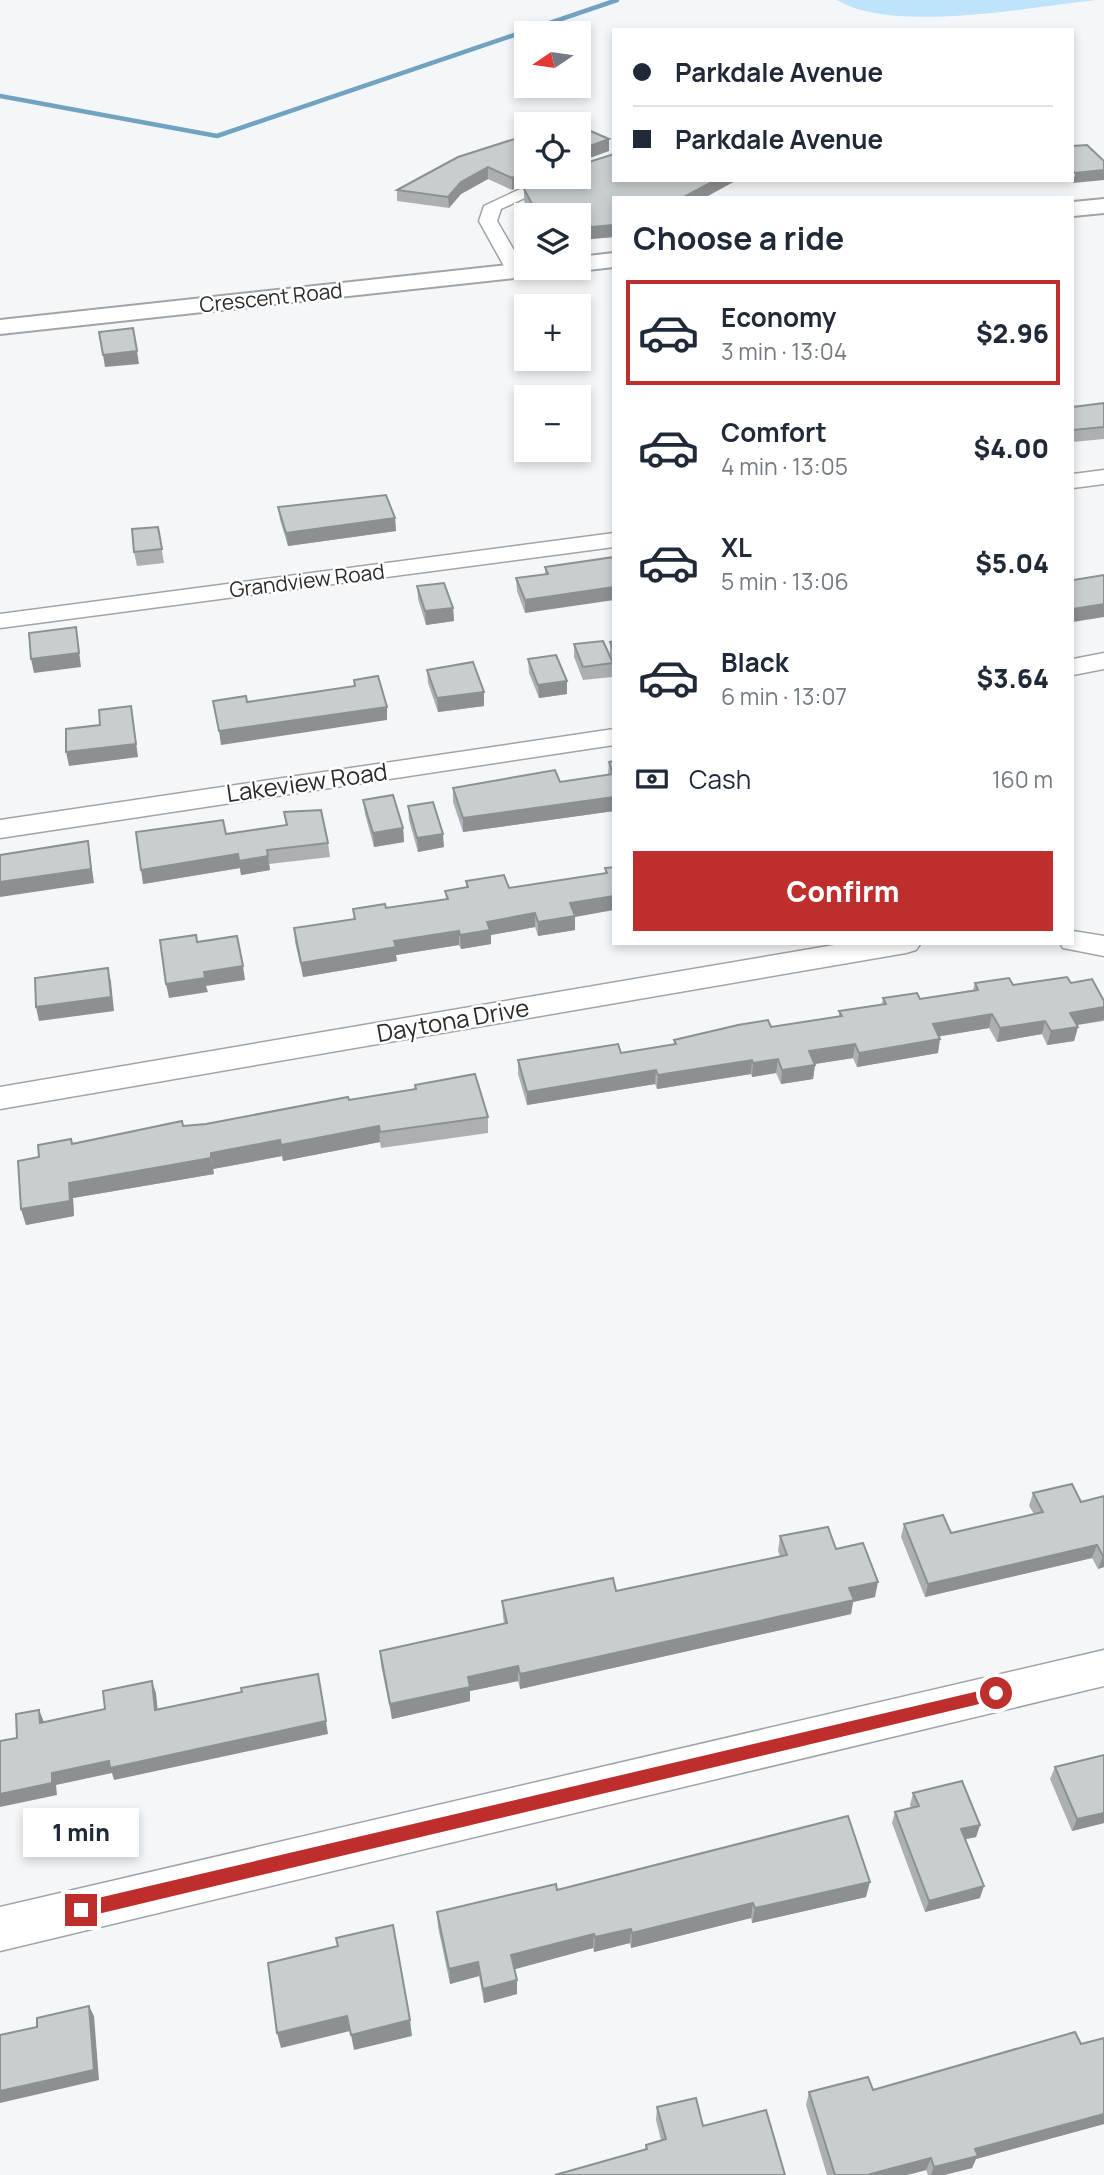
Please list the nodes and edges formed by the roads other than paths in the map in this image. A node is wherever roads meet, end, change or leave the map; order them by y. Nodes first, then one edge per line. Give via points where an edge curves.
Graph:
1 (533, 189) edge
2 (1104, 206) edge
3 (1074, 209) edge
4 (612, 260) edge
5 (591, 263) edge
6 (514, 267) edge
7 (514, 271) edge
8 (0, 327) edge
9 (1104, 477) edge
10 (1074, 481) edge
11 (612, 540) edge
12 (0, 621) edge
13 (1104, 662) edge
14 (1074, 667) edge
15 (612, 737) edge
16 (0, 829) edge
17 (1074, 941) edge
18 (894, 945) edge
19 (1104, 946) edge
20 (0, 1098) edge
21 (1104, 1668) edge
22 (0, 1929) edge

1 - 6 street via 493,206 488,221
2 - 3 street
4 - 5 street
7 - 8 street, Crescent Road
9 - 10 street
11 - 12 street, Grandview Road
13 - 14 street
15 - 16 street, Lakeview Road
17 - 19 street
18 - 20 street, Daytona Drive
21 - 22 street

